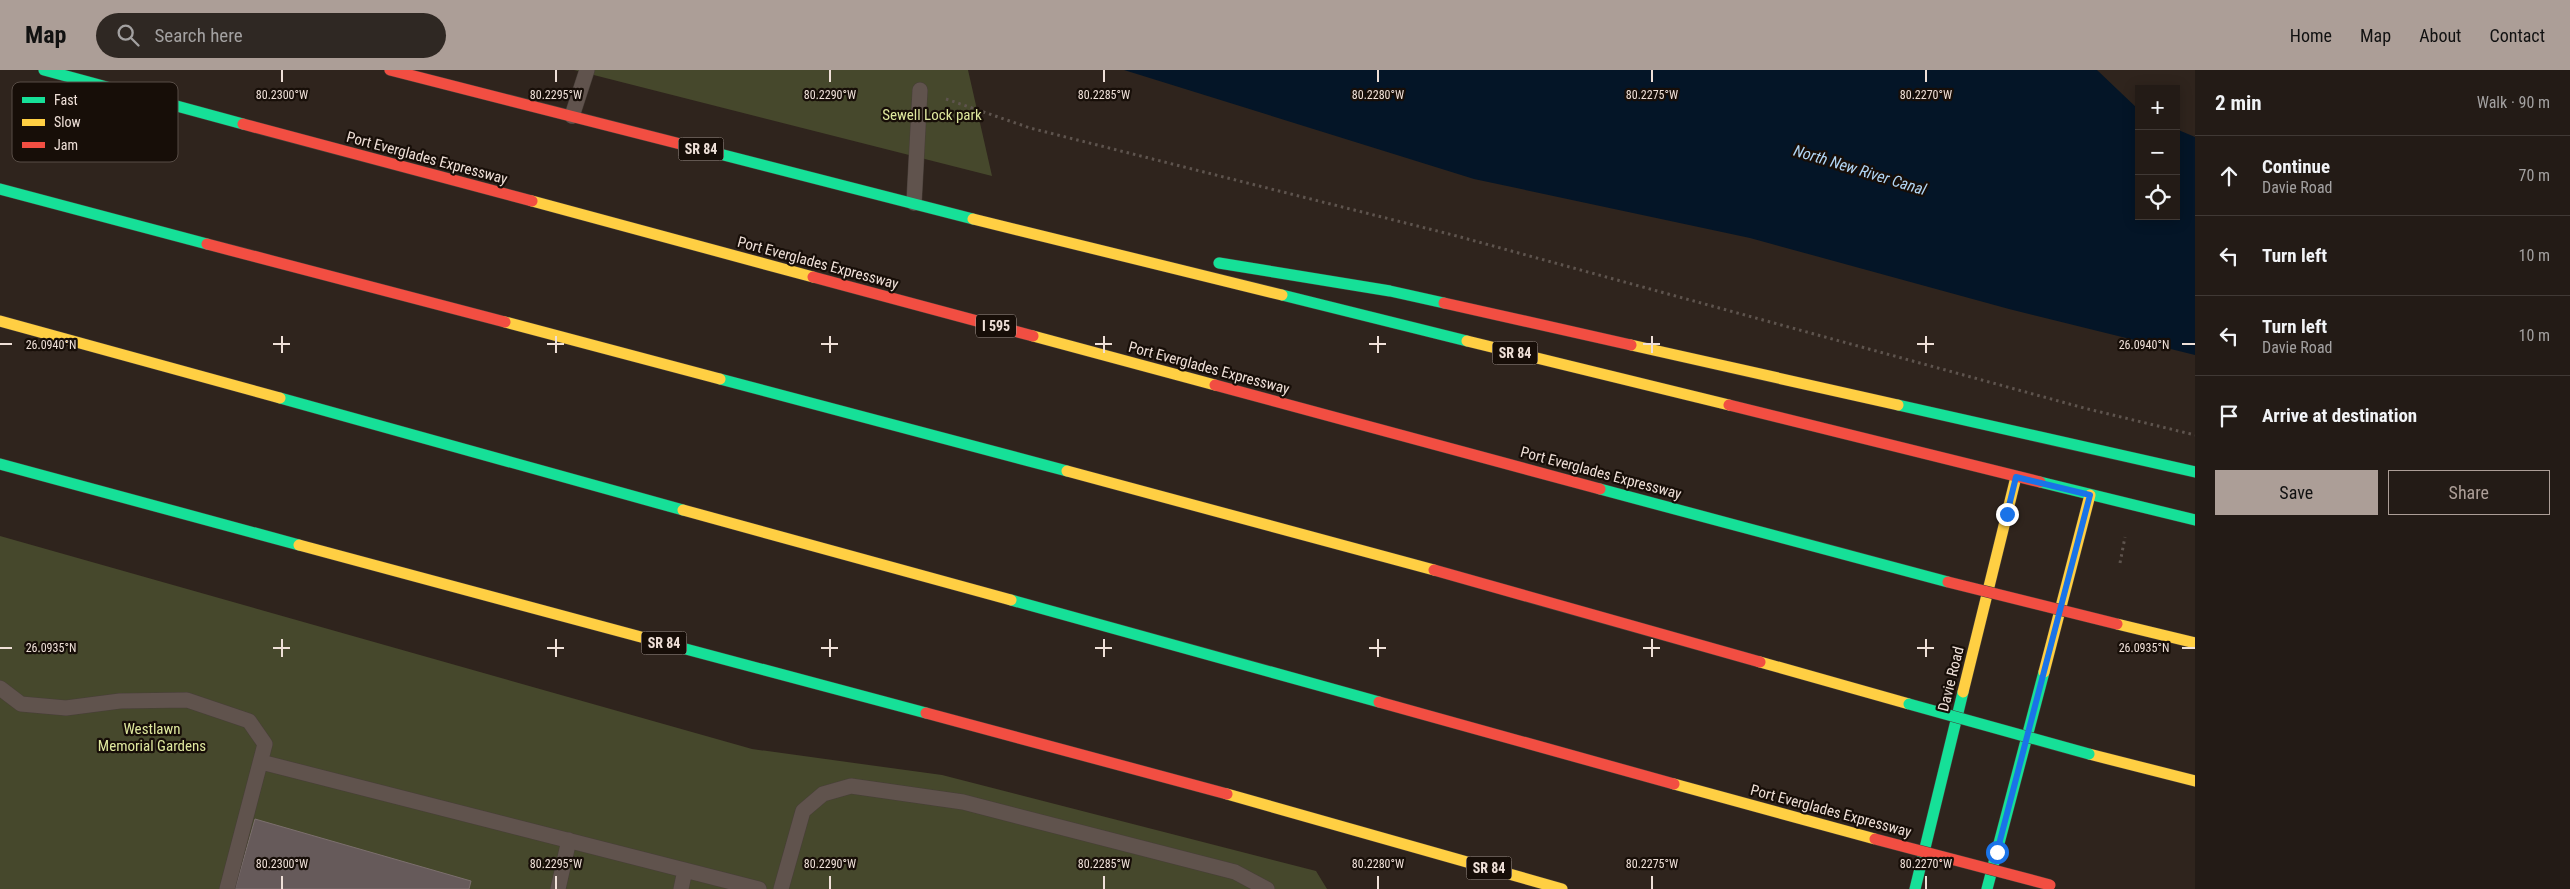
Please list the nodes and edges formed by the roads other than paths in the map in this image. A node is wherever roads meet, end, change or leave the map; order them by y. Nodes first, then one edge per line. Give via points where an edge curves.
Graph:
1 (44, 70) edge
2 (390, 70) edge
3 (587, 70) edge
4 (89, 82) edge
5 (920, 90) road end
6 (178, 106) edge
7 (572, 116) junction
8 (0, 189) edge
9 (914, 203) junction
10 (1013, 228) junction
11 (1168, 254) dead end
12 (1206, 261) dead end
13 (0, 321) edge
14 (0, 464) edge
15 (2195, 472) edge
16 (2016, 477) junction
17 (2090, 495) junction
18 (2195, 520) edge
19 (2195, 643) edge
20 (0, 688) edge
21 (261, 762) junction
22 (2195, 781) edge
23 (569, 840) junction
24 (685, 870) junction
25 (227, 889) edge
26 (558, 889) edge
27 (681, 889) edge
28 (758, 889) edge
29 (781, 889) edge
30 (1267, 889) edge
31 (1562, 889) edge
32 (1915, 889) edge
33 (1987, 889) edge
34 (2065, 889) edge

1 - 4 main road, Port Everglades Expressway / I 595, bridge
2 - 7 main road, SR 84
3 - 7 lane
5 - 9 lane
6 - 19 main road, Port Everglades Expressway / I 595, bridge via 1948,582
7 - 9 main road, SR 84
8 - 22 main road, bridge via 1326,540
9 - 10 main road, SR 84
10 - 11 main road
10 - 16 main road, SR 84
12 - 15 main road via 1399,293
13 - 34 main road, Port Everglades Expressway, bridge
14 - 31 main road, SR 84 via 1310,817
16 - 17 main road, SR 84
16 - 32 main road, Davie Road
17 - 18 main road, SR 84
17 - 33 main road
20 - 21 lane via 21,704 66,708 120,701 187,700 249,721 265,744
21 - 23 lane
21 - 25 lane
23 - 24 lane
23 - 26 lane
24 - 27 lane
24 - 28 lane
29 - 30 lane via 803,811 823,794 852,786 963,802 1235,872

